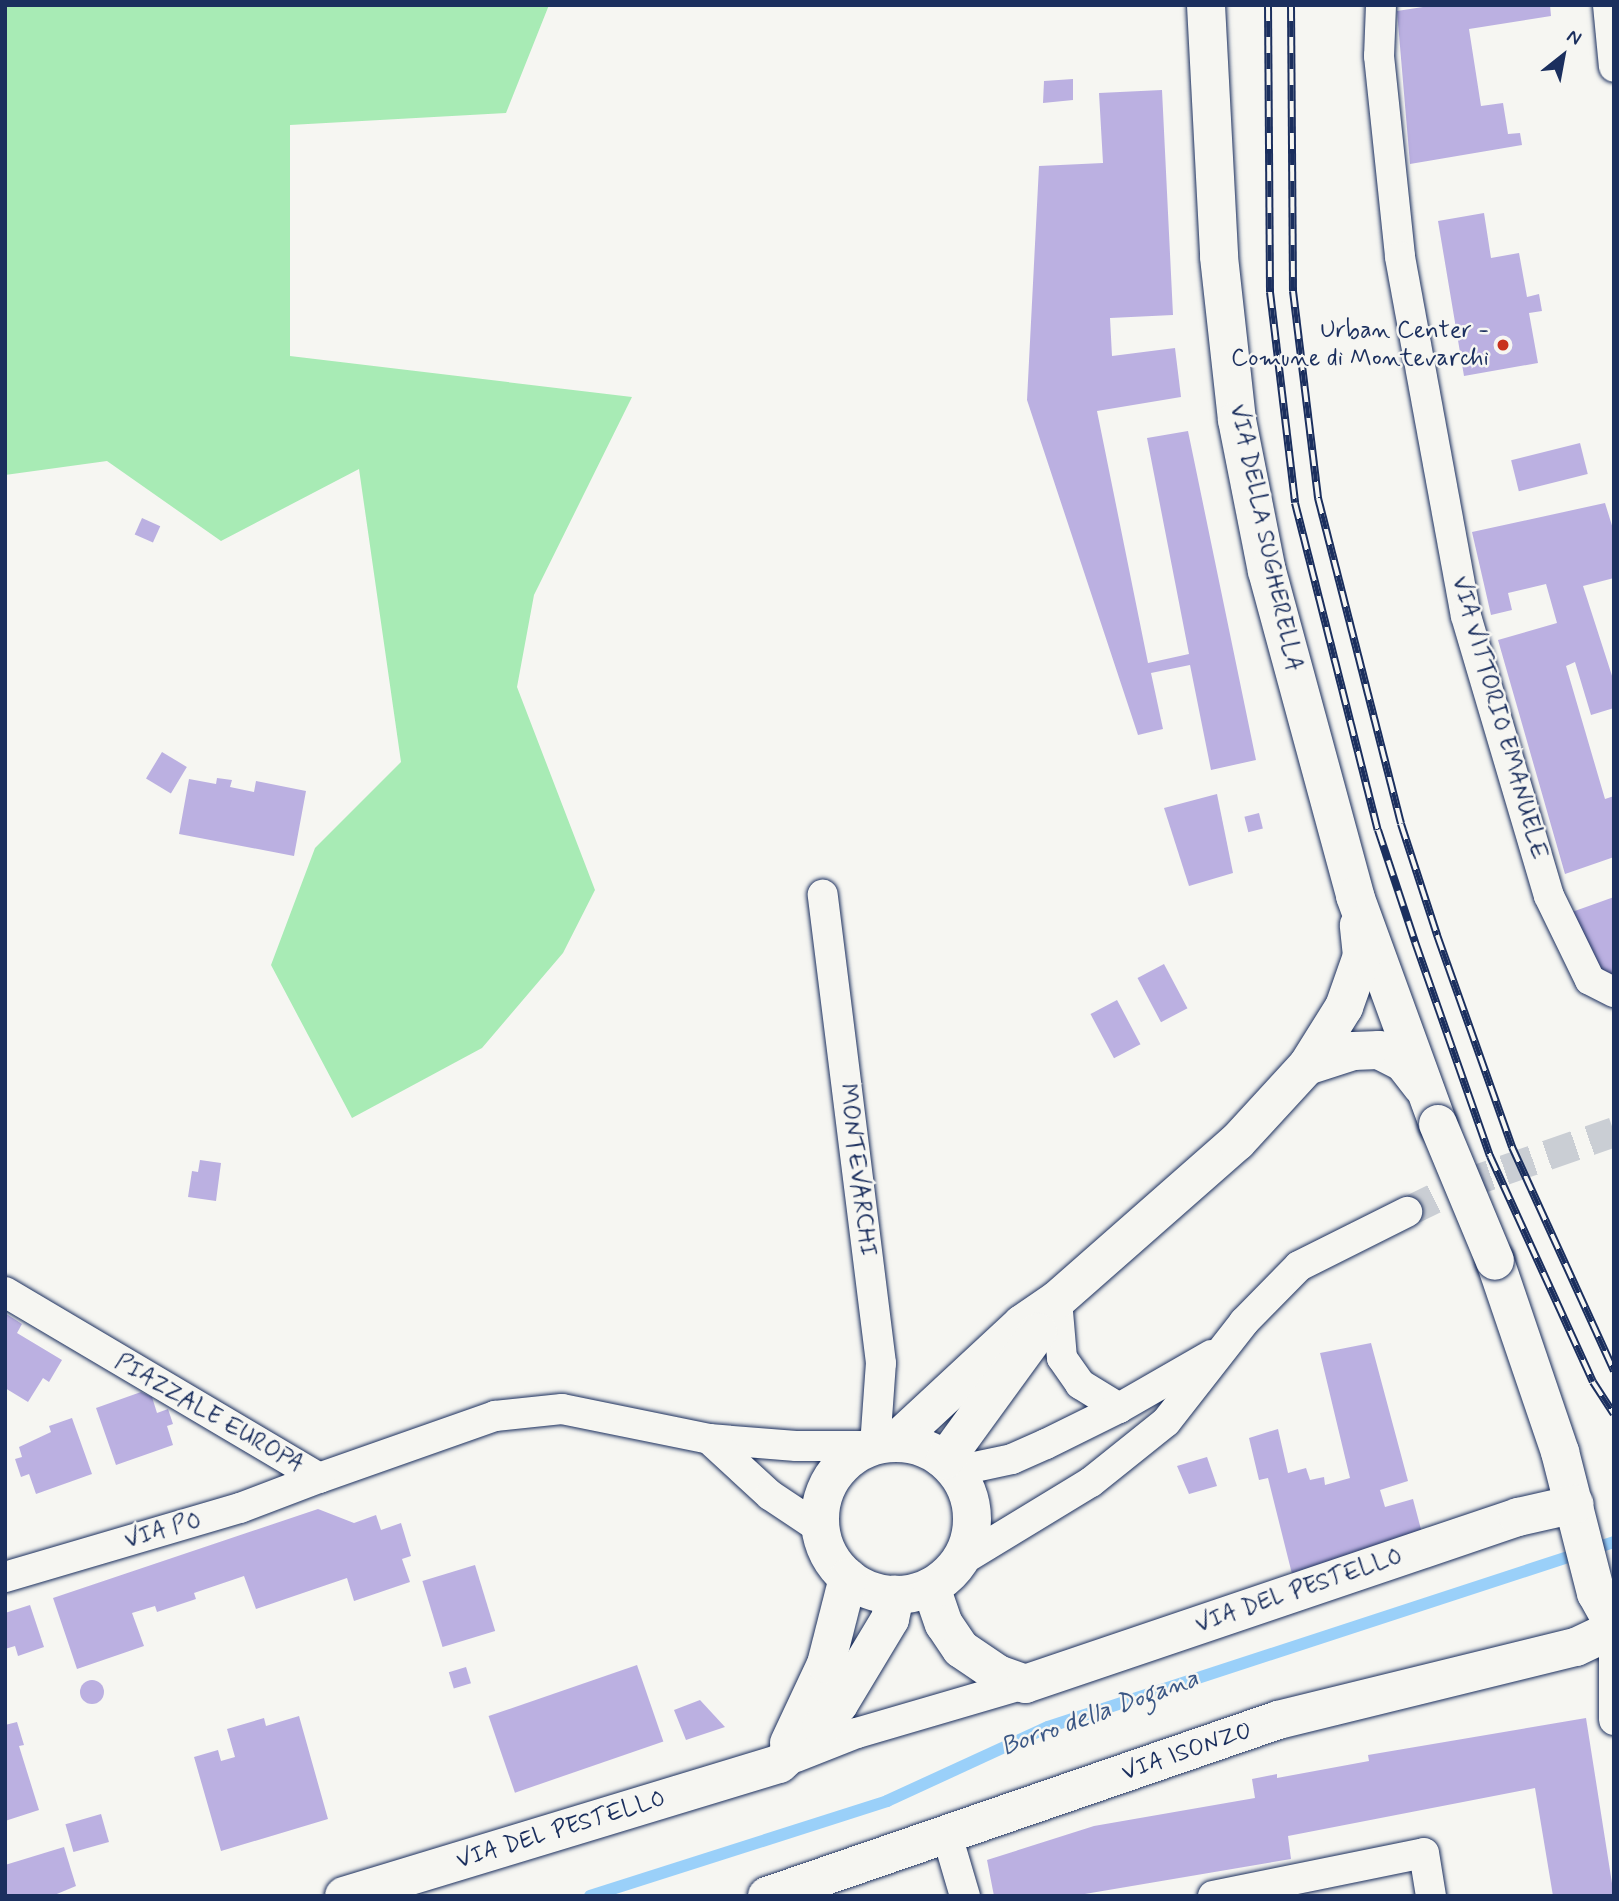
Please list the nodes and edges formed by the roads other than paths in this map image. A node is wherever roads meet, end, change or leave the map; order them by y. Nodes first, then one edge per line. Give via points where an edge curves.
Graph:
1 (1206, 5) edge
2 (1381, 5) edge
3 (1608, 5) edge
4 (1614, 67) edge
5 (822, 895) dead end
6 (1355, 896) junction
7 (1614, 992) edge
8 (1307, 1066) junction
9 (1433, 1108) junction
10 (1407, 1212) tunnel mouth
11 (5, 1292) edge
12 (1057, 1300) junction
13 (1226, 1346) junction
14 (1119, 1408) junction
15 (709, 1439) junction
16 (885, 1444) junction
17 (950, 1466) junction
18 (319, 1478) junction
19 (1579, 1518) junction
20 (821, 1529) junction
21 (961, 1561) junction
22 (5, 1577) edge
23 (848, 1578) junction
24 (913, 1591) junction
25 (1608, 1615) edge
26 (1614, 1657) edge
27 (1025, 1684) junction
28 (1614, 1720) edge
29 (779, 1764) junction
30 (947, 1835) junction
31 (1248, 1893) edge
32 (344, 1896) edge
33 (766, 1896) edge
34 (965, 1896) edge
35 (1213, 1896) edge
36 (1431, 1896) edge

1 - 6 street, VIA DELLA SUGHERELLA via 1219,257 1237,420 1267,571
2 - 7 street, VIA VITTORIO EMANUELE via 1378,56 1401,257 1466,616 1549,896 1590,980
3 - 4 street
5 - 16 street, MONTEVARCHI via 881,1363
6 - 8 street, VIA DELLA SUGHERELLA via 1362,956 1344,1007
6 - 9 street, VIA DELLA SUGHERELLA
8 - 9 street via 1353,1051 1379,1050 1403,1062
8 - 12 street, VIA DELLA SUGHERELLA via 1237,1142
9 - 19 street, bridge via 1495,1261
10 - 13 street via 1299,1266
11 - 18 street, PIAZZALE EUROPA
12 - 14 street via 1062,1359 1080,1384
12 - 16 street, VIA DELLA SUGHERELLA via 1022,1324
12 - 17 street, VIA DELLA SUGHERELLA
13 - 14 street
13 - 21 street via 1166,1422 1091,1482
14 - 17 street via 1012,1459
15 - 16 street, PIAZZALE EUROPA via 796,1446
15 - 18 street, PIAZZALE EUROPA via 562,1409 495,1416
15 - 20 street via 770,1494
16 - 17 street via 929,1450
16 - 20 street via 856,1454 833,1478 821,1507
17 - 21 street via 968,1492 973,1515
18 - 22 street, VIA PO via 240,1508
19 - 25 street
19 - 27 street, VIA DEL PESTELLO via 1518,1517
20 - 23 street via 826,1548
21 - 24 street
23 - 24 street via 862,1587
23 - 29 street via 826,1664
24 - 27 street via 961,1649 998,1674
24 - 29 street, VIA DEL PESTELLO via 890,1619 839,1704 821,1727
25 - 30 street, VIA ISONZO via 1576,1647 1278,1720
26 - 28 street
27 - 29 street, VIA DEL PESTELLO via 856,1733
29 - 32 street, VIA DEL PESTELLO
30 - 33 street, VIA ISONZO
30 - 34 street
31 - 35 street
31 - 36 street via 1424,1853

